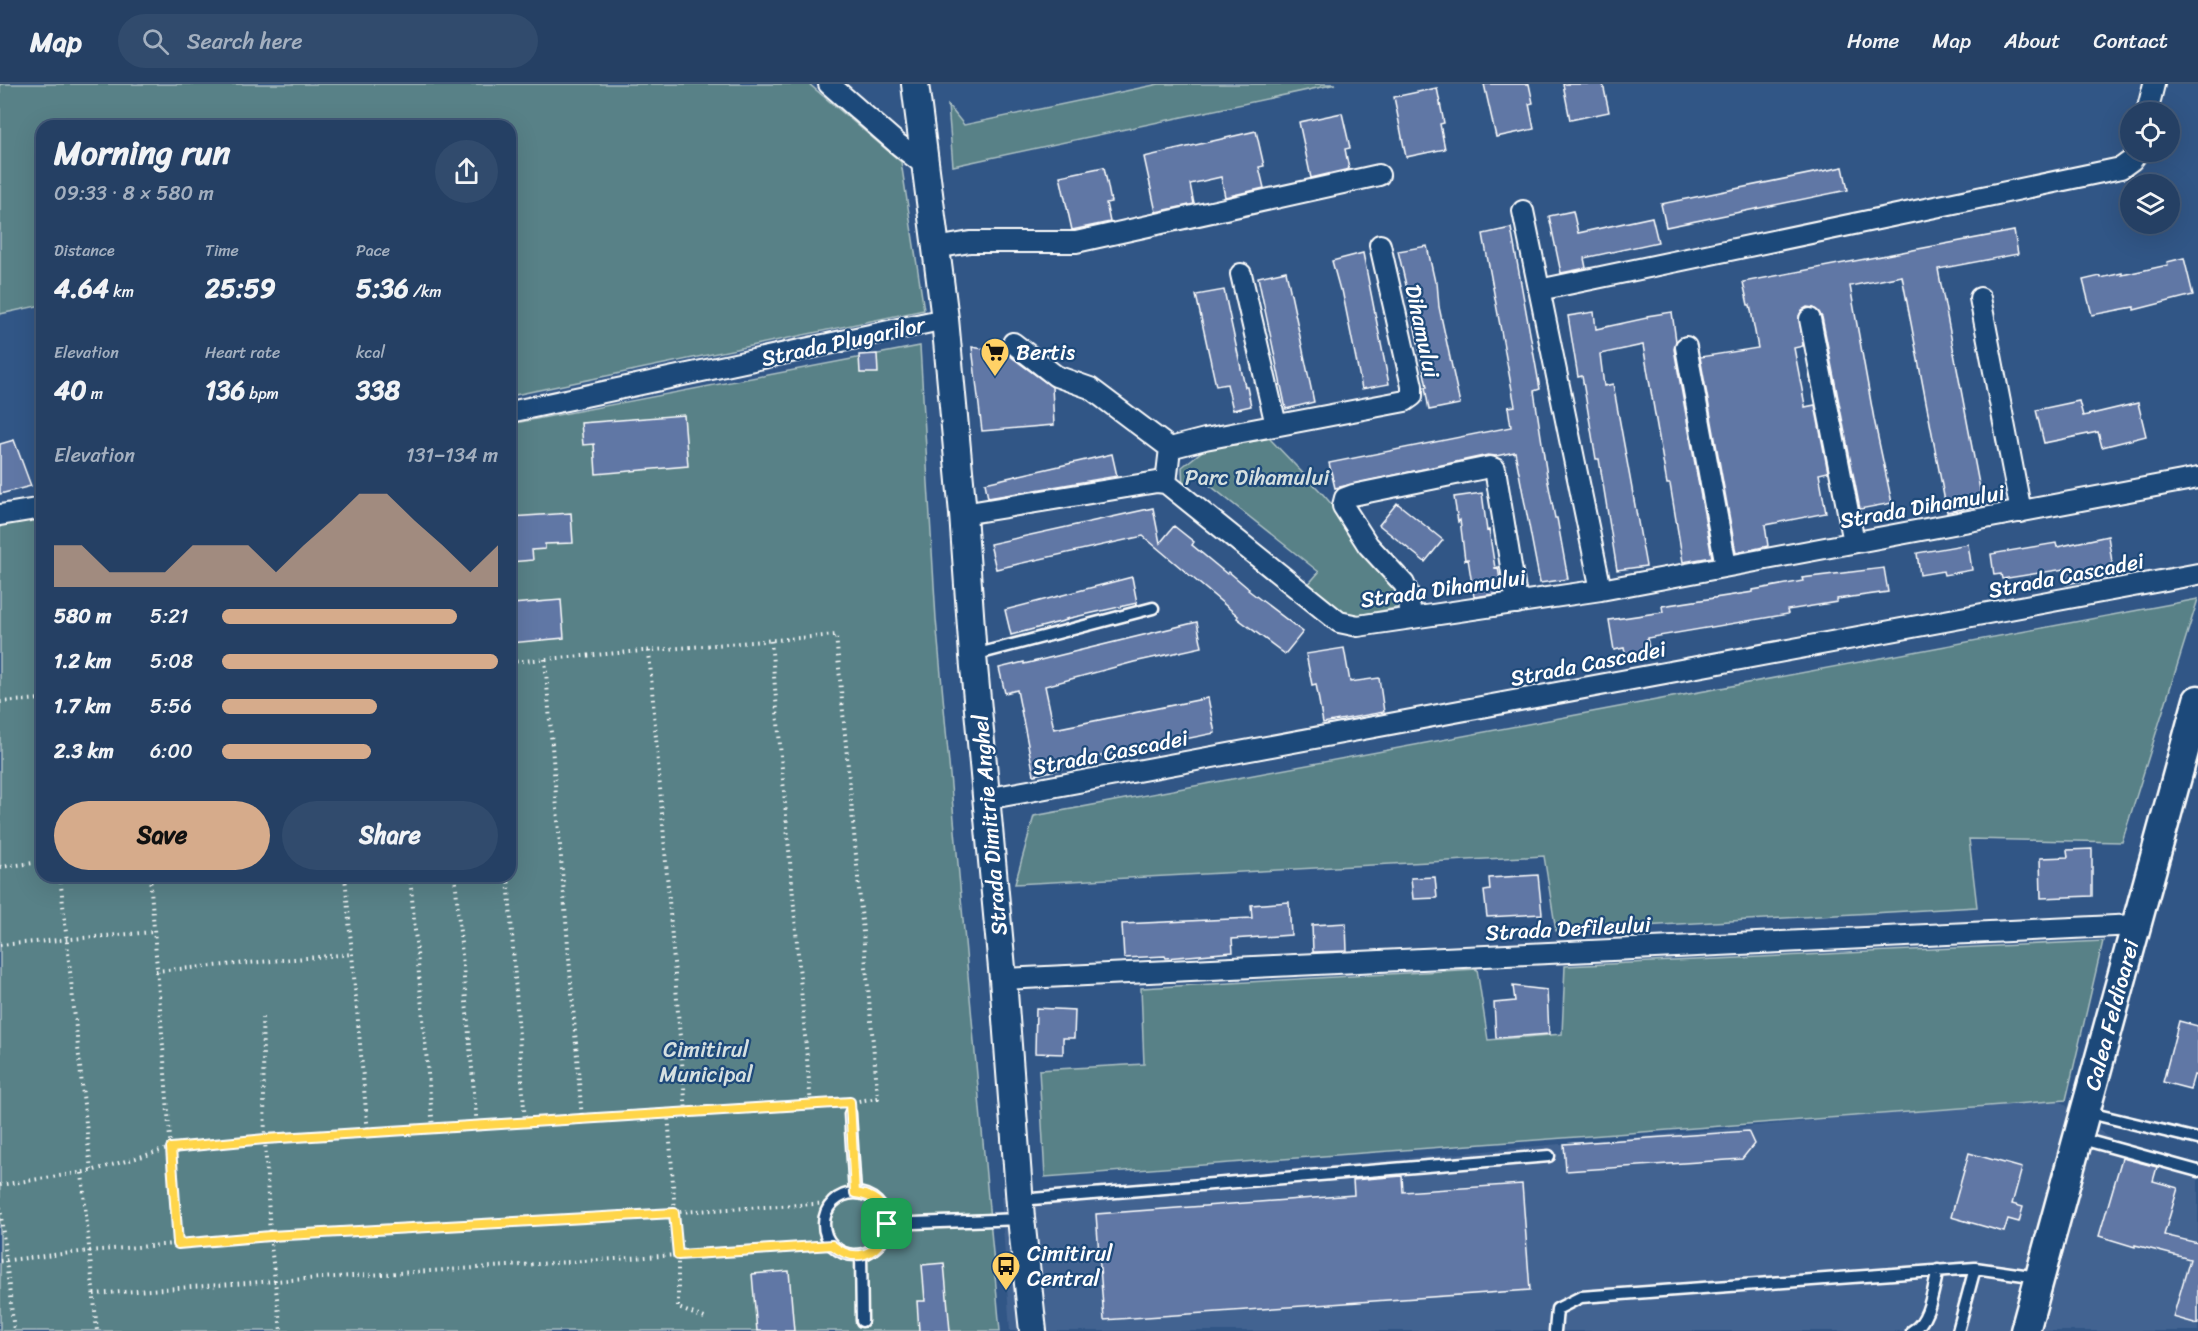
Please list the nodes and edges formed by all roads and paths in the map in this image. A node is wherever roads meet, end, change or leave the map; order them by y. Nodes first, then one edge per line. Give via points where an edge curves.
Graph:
1 (829, 84) edge
2 (915, 84) edge
3 (2154, 84) edge
4 (2150, 102) edge
5 (2129, 162) edge
6 (926, 166) junction
7 (1379, 175) dead end
8 (1523, 211) dead end
9 (1380, 245) dead end
10 (936, 248) junction
11 (1241, 274) dead end
12 (1539, 290) junction
13 (1980, 298) dead end
14 (945, 319) junction
15 (1810, 319) dead end
16 (1013, 343) dead end
17 (1686, 347) dead end
18 (516, 411) edge
19 (1276, 425) junction
20 (1170, 448) junction
21 (2198, 478) edge
22 (1166, 483) junction
23 (36, 509) edge
24 (2021, 512) junction
25 (963, 514) junction
26 (0, 516) edge
27 (1854, 542) junction
28 (1726, 566) junction
29 (2198, 574) edge
30 (1601, 590) junction
31 (1517, 603) junction
32 (1153, 608) dead end
33 (1411, 618) junction
34 (771, 641) junction
35 (649, 651) junction
36 (973, 656) junction
37 (545, 659) junction
38 (516, 661) edge
39 (36, 700) edge
40 (2198, 700) edge
41 (0, 702) edge
42 (986, 799) junction
43 (36, 863) edge
44 (0, 867) edge
45 (61, 882) edge
46 (150, 882) edge
47 (346, 882) edge
48 (411, 882) edge
49 (455, 882) edge
50 (508, 882) edge
51 (2136, 925) junction
52 (153, 932) junction
53 (67, 940) junction
54 (0, 945) edge
55 (352, 954) junction
56 (156, 970) junction
57 (1003, 979) junction
58 (262, 1016) dead end
59 (811, 1105) junction
60 (686, 1112) junction
61 (668, 1113) junction
62 (850, 1114) dead end
63 (582, 1119) junction
64 (525, 1123) junction
65 (2081, 1125) junction
66 (477, 1126) junction
67 (433, 1128) junction
68 (368, 1133) junction
69 (265, 1139) junction
70 (2198, 1139) edge
71 (171, 1148) junction
72 (1549, 1156) dead end
73 (91, 1171) junction
74 (2198, 1171) edge
75 (82, 1173) junction
76 (0, 1185) edge
77 (855, 1193) junction
78 (832, 1203) junction
79 (0, 1207) edge
80 (1021, 1209) junction
81 (674, 1213) junction
82 (887, 1224) junction
83 (270, 1236) junction
84 (178, 1244) junction
85 (832, 1245) junction
86 (89, 1251) junction
87 (678, 1255) junction
88 (861, 1255) junction
89 (0, 1261) edge
90 (6, 1261) junction
91 (1975, 1268) junction
92 (1938, 1270) junction
93 (2040, 1277) junction
94 (275, 1281) junction
95 (94, 1293) junction
96 (707, 1319) dead end
97 (862, 1321) dead end
98 (14, 1331) edge
99 (98, 1331) edge
100 (281, 1331) edge
101 (1033, 1331) edge
102 (1555, 1331) edge
103 (1912, 1331) edge
104 (1958, 1331) edge
105 (2025, 1331) edge

1 - 6 street
2 - 6 street, Strada Plugarilor
3 - 4 street
5 - 12 street via 2121,168
6 - 10 street, Strada Plugarilor
7 - 10 street via 1076,242 970,242
8 - 12 street
9 - 19 street, Dihamului via 1412,396 1405,401
10 - 14 street, Strada Plugarilor
11 - 19 street
12 - 30 street
13 - 24 street, Strada Dihamului
14 - 18 street, Strada Plugarilor
14 - 25 street, Strada Dimitrie Anghel
15 - 27 street
16 - 20 street via 1056,376 1090,388
17 - 28 street
19 - 20 street, Dihamului
20 - 22 street
21 - 24 street, Strada Dihamului
22 - 25 street
22 - 33 street, Strada Dihamului via 1339,622 1358,626
23 - 26 street
24 - 27 street, Strada Dihamului
25 - 36 street, Strada Dimitrie Anghel
27 - 28 street, Strada Dihamului
28 - 30 street, Strada Dihamului
29 - 42 street, Strada Cascadei
30 - 31 street, Strada Dihamului
31 - 33 street, Strada Dihamului
31 - 33 street via 1496,474 1490,467 1345,498 1343,506 1368,545 1404,584
32 - 36 lane
34 - 35 path
34 - 59 path
34 - 59 path via 836,635 878,1098
35 - 37 path
35 - 60 path
36 - 42 street, Strada Dimitrie Anghel
37 - 38 path
37 - 63 path
39 - 41 path
40 - 51 main road, Calea Feldioarei
42 - 57 street, Strada Dimitrie Anghel
43 - 44 path
45 - 53 path
46 - 52 path
47 - 55 path
48 - 67 path
49 - 66 path
50 - 64 path
51 - 57 street, Strada Defileului
51 - 65 main road, Calea Feldioarei
52 - 53 path
52 - 56 path
53 - 54 path
53 - 73 path
55 - 56 path
55 - 68 path
56 - 71 path
57 - 80 street, Strada Dimitrie Anghel
58 - 69 path
59 - 60 path
60 - 61 path
61 - 63 path
61 - 81 path
62 - 77 lane
63 - 64 path
64 - 66 path
65 - 70 lane
65 - 74 lane
65 - 93 main road, Calea Feldioarei
66 - 67 path
67 - 68 path
68 - 69 path
69 - 71 path
69 - 83 path
71 - 73 path
71 - 84 path
72 - 80 lane
73 - 75 path
75 - 76 path
75 - 86 path
77 - 78 lane via 845,1194
77 - 82 lane via 873,1198 881,1205
78 - 81 path
78 - 85 lane via 824,1226
79 - 90 path
80 - 82 lane
80 - 101 street, Strada Dimitrie Anghel
81 - 83 path
81 - 87 path
82 - 88 lane via 880,1244
83 - 84 path
83 - 94 path
84 - 86 path
85 - 87 path
85 - 88 lane via 840,1252
86 - 90 path
86 - 95 path
87 - 94 path
87 - 96 path via 678,1308
88 - 97 lane
89 - 90 path
90 - 98 path
91 - 92 lane
91 - 93 lane
91 - 104 lane
92 - 102 lane via 1581,1297 1557,1309
92 - 103 lane via 1926,1314 1919,1328
93 - 105 main road, Calea Feldioarei
94 - 95 path
94 - 100 path
95 - 99 path

